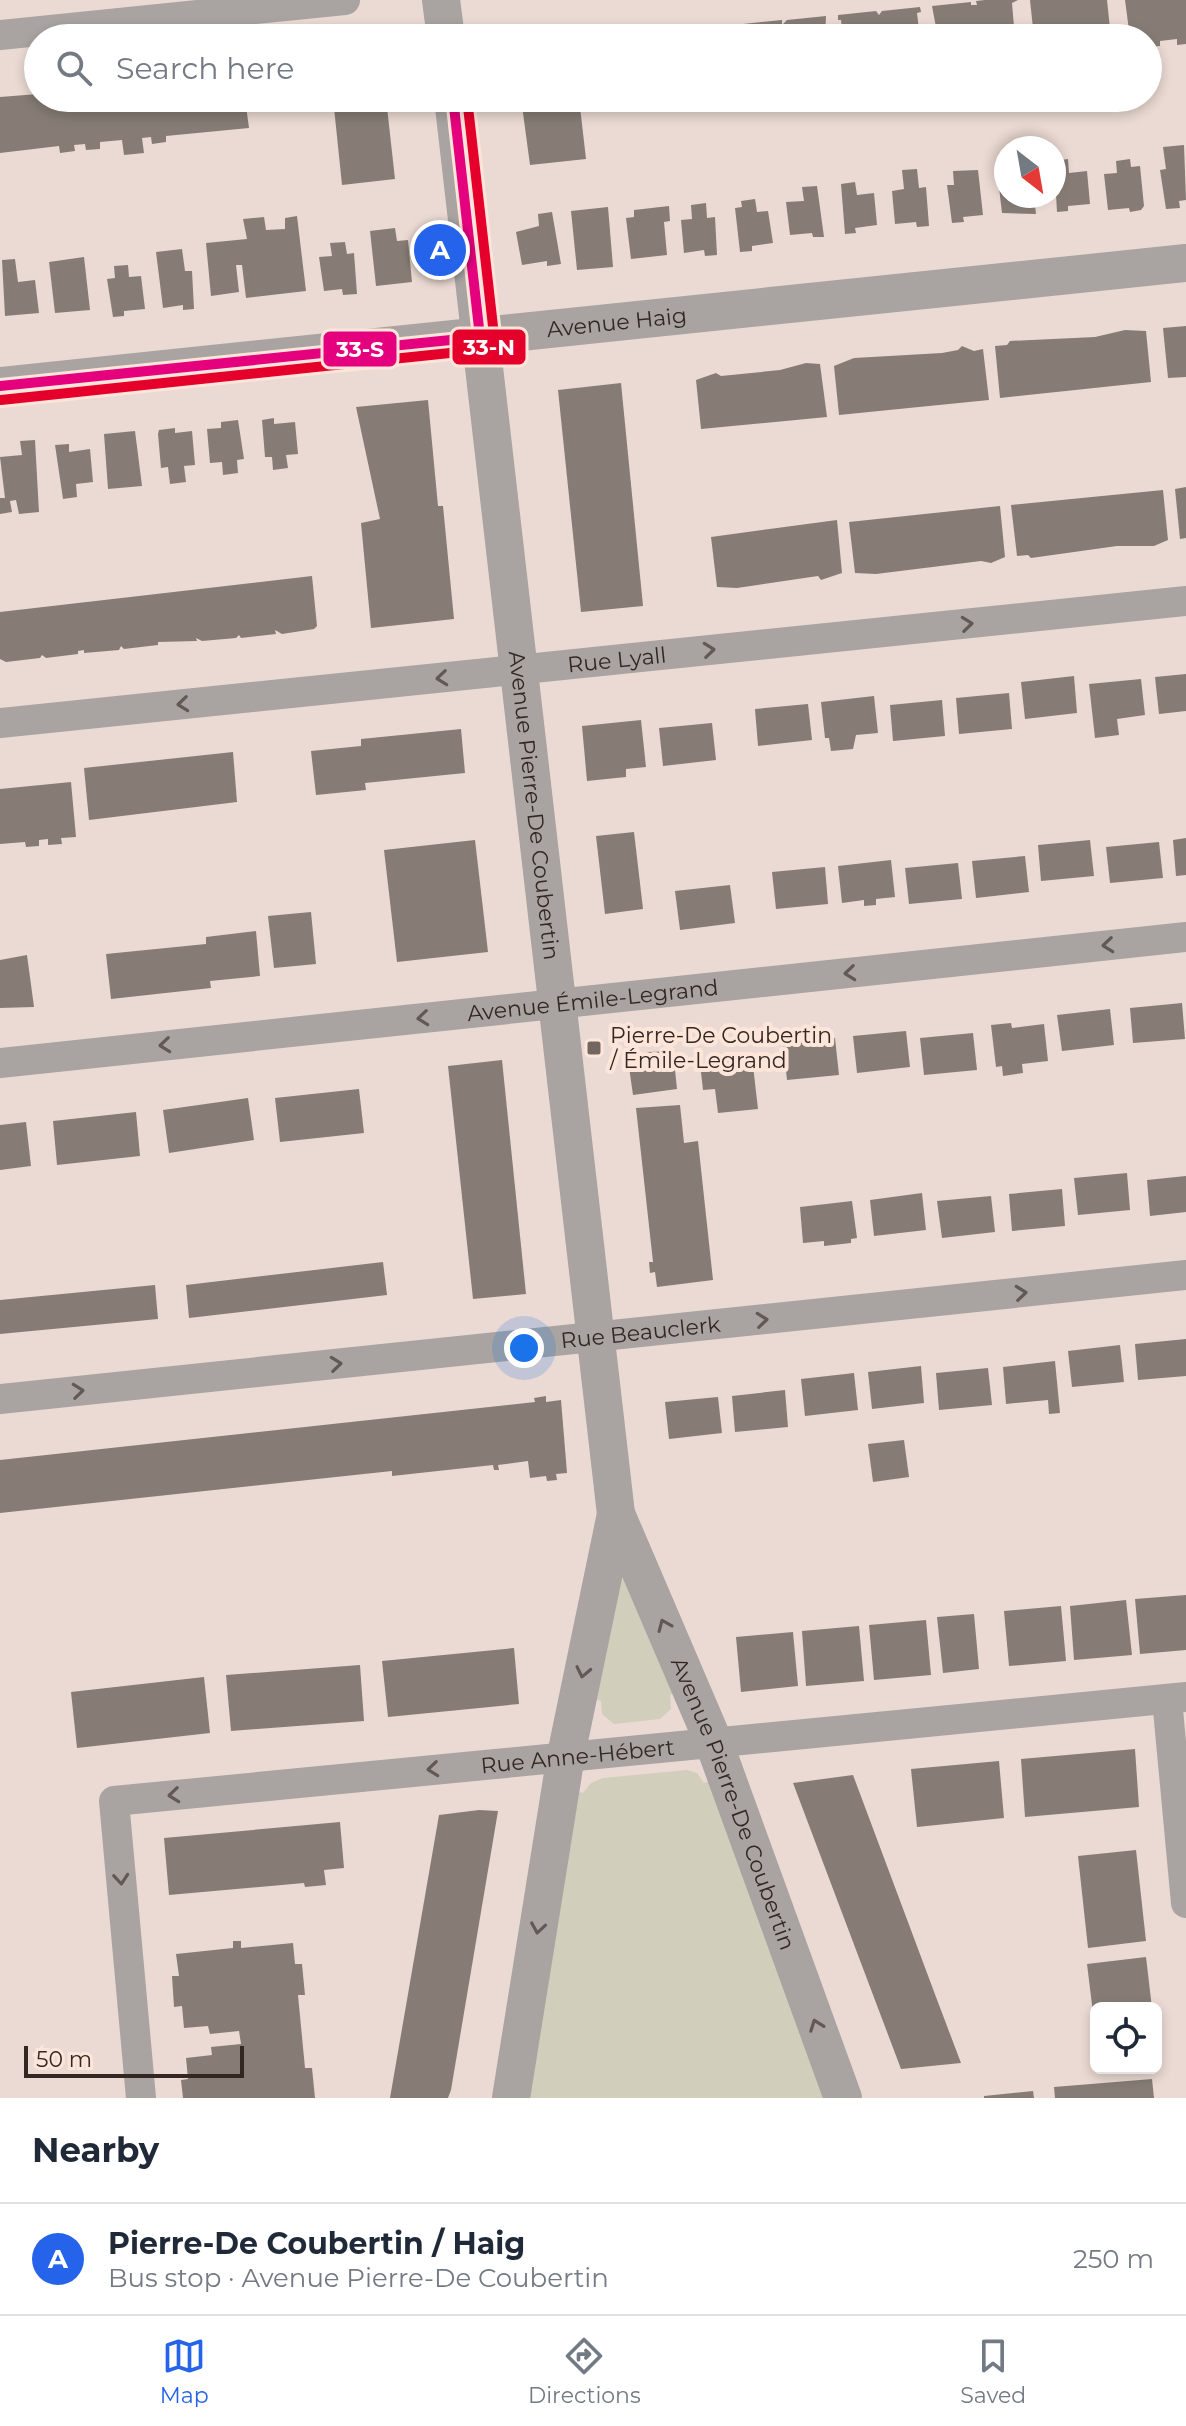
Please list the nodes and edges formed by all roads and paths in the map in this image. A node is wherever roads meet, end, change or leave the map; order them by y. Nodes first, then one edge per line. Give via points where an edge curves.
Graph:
1 (345, 0) edge
2 (441, 0) edge
3 (108, 24) edge
4 (444, 24) edge
5 (24, 33) edge
6 (0, 35) edge
7 (455, 112) edge
8 (1186, 263) edge
9 (480, 337) junction
10 (0, 386) edge
11 (1186, 601) edge
12 (520, 670) junction
13 (0, 723) edge
14 (1186, 937) edge
15 (556, 1004) junction
16 (0, 1063) edge
17 (1186, 1275) edge
18 (597, 1337) junction
19 (0, 1399) edge
20 (616, 1514) junction
21 (1177, 1698) edge
22 (714, 1743) junction
23 (566, 1755) junction
24 (1186, 1903) edge
25 (141, 2098) edge
26 (511, 2098) edge
27 (843, 2098) edge

1 - 3 street
2 - 4 street
5 - 6 street
7 - 9 street, Avenue Pierre-De Coubertin
8 - 9 street, Avenue Haig
9 - 10 street, Avenue Haig
9 - 12 street, Avenue Pierre-De Coubertin
12 -> 11 street, Rue Lyall
12 -> 13 street, Rue Lyall
12 - 15 street, Avenue Pierre-De Coubertin
14 -> 15 street, Avenue Émile-Legrand
15 -> 16 street, Avenue Émile-Legrand
15 - 18 street, Avenue Pierre-De Coubertin
18 -> 17 street, Rue Beauclerk
19 -> 18 street, Rue Beauclerk
18 - 20 street, Avenue Pierre-De Coubertin
22 -> 20 street, Avenue Pierre-De Coubertin
20 -> 23 street, Avenue Pierre-De Coubertin
21 - 22 street, Rue Anne-Hébert
21 - 24 street
22 - 23 street, Rue Anne-Hébert
27 -> 22 street, Avenue Pierre-De Coubertin
23 -> 25 street, Rue Anne-Hébert via 114,1801
23 -> 26 street, Avenue Pierre-De Coubertin

